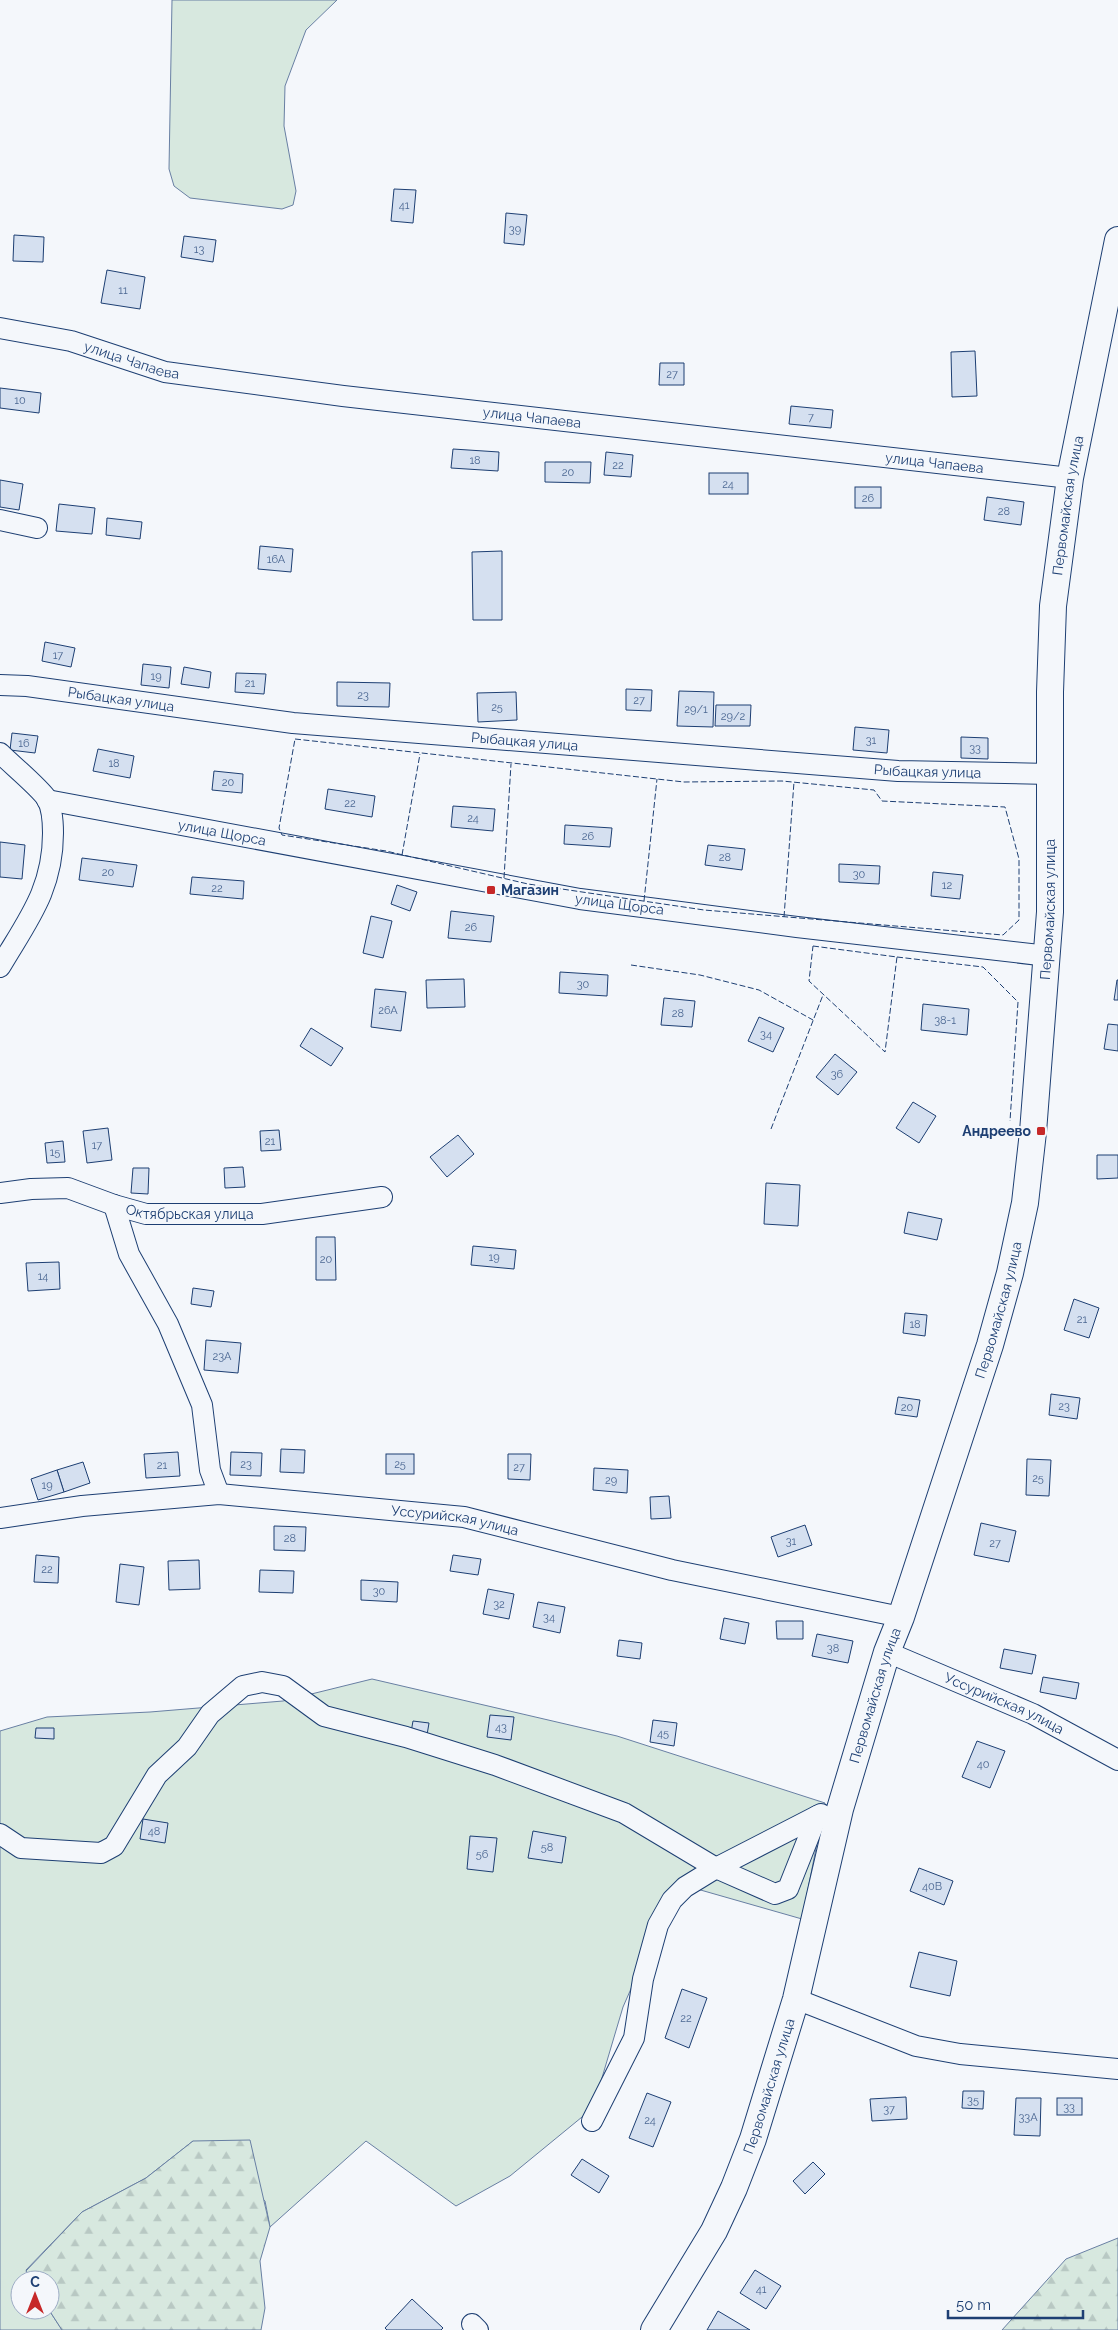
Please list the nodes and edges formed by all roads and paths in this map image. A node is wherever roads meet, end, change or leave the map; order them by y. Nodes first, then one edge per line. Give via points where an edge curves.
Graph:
1 (1118, 240) edge
2 (0, 328) edge
3 (1070, 478) junction
4 (0, 520) edge
5 (37, 528) dead end
6 (0, 685) edge
7 (0, 753) edge
8 (1050, 774) junction
9 (47, 800) junction
10 (1048, 956) junction
11 (0, 967) edge
12 (0, 1193) edge
13 (382, 1197) dead end
14 (114, 1205) junction
15 (219, 1494) junction
16 (0, 1518) edge
17 (901, 1617) junction
18 (887, 1652) junction
19 (1118, 1760) edge
20 (828, 1812) junction
21 (0, 1834) edge
22 (716, 1868) junction
23 (796, 1999) junction
24 (1118, 2069) edge
25 (592, 2121) dead end
26 (654, 2330) edge

1 - 3 main road, Первомайская улица
2 - 3 street, улица Чапаева via 71,341 165,372 343,396
3 - 8 main road, Первомайская улица via 1053,606
4 - 5 street
6 - 8 street, Рыбацкая улица via 37,687 293,722 898,771
7 - 9 street
8 - 10 main road, Первомайская улица
9 - 10 street, улица Щорса via 580,899
9 - 11 street via 53,838 44,890
10 - 17 main road, Первомайская улица via 1034,1132 1025,1203 1010,1273 990,1346
12 - 14 street, Октябрьская улица via 68,1188
13 - 14 street, Октябрьская улица via 262,1214 146,1214
14 - 15 street via 130,1254 168,1324 202,1405 210,1470
15 - 16 street, Уссурийская улица via 82,1506
15 - 17 street, Уссурийская улица via 464,1517 672,1570
17 - 18 main road, Первомайская улица
18 - 19 street, Уссурийская улица via 1033,1714
18 - 20 main road, Первомайская улица
20 - 22 street
20 - 22 street via 788,1889 775,1894
20 - 23 main road, Первомайская улица
21 - 22 street via 21,1848 102,1853 114,1846 141,1798 157,1776 187,1747 210,1714 243,1686 262,1682 283,1686 324,1716 495,1765 624,1813
22 - 25 street via 685,1887 672,1900 658,1925 643,1979 634,2038
23 - 24 street via 916,2046 960,2054
23 - 26 main road, Первомайская улица via 753,2139 734,2188 714,2231

